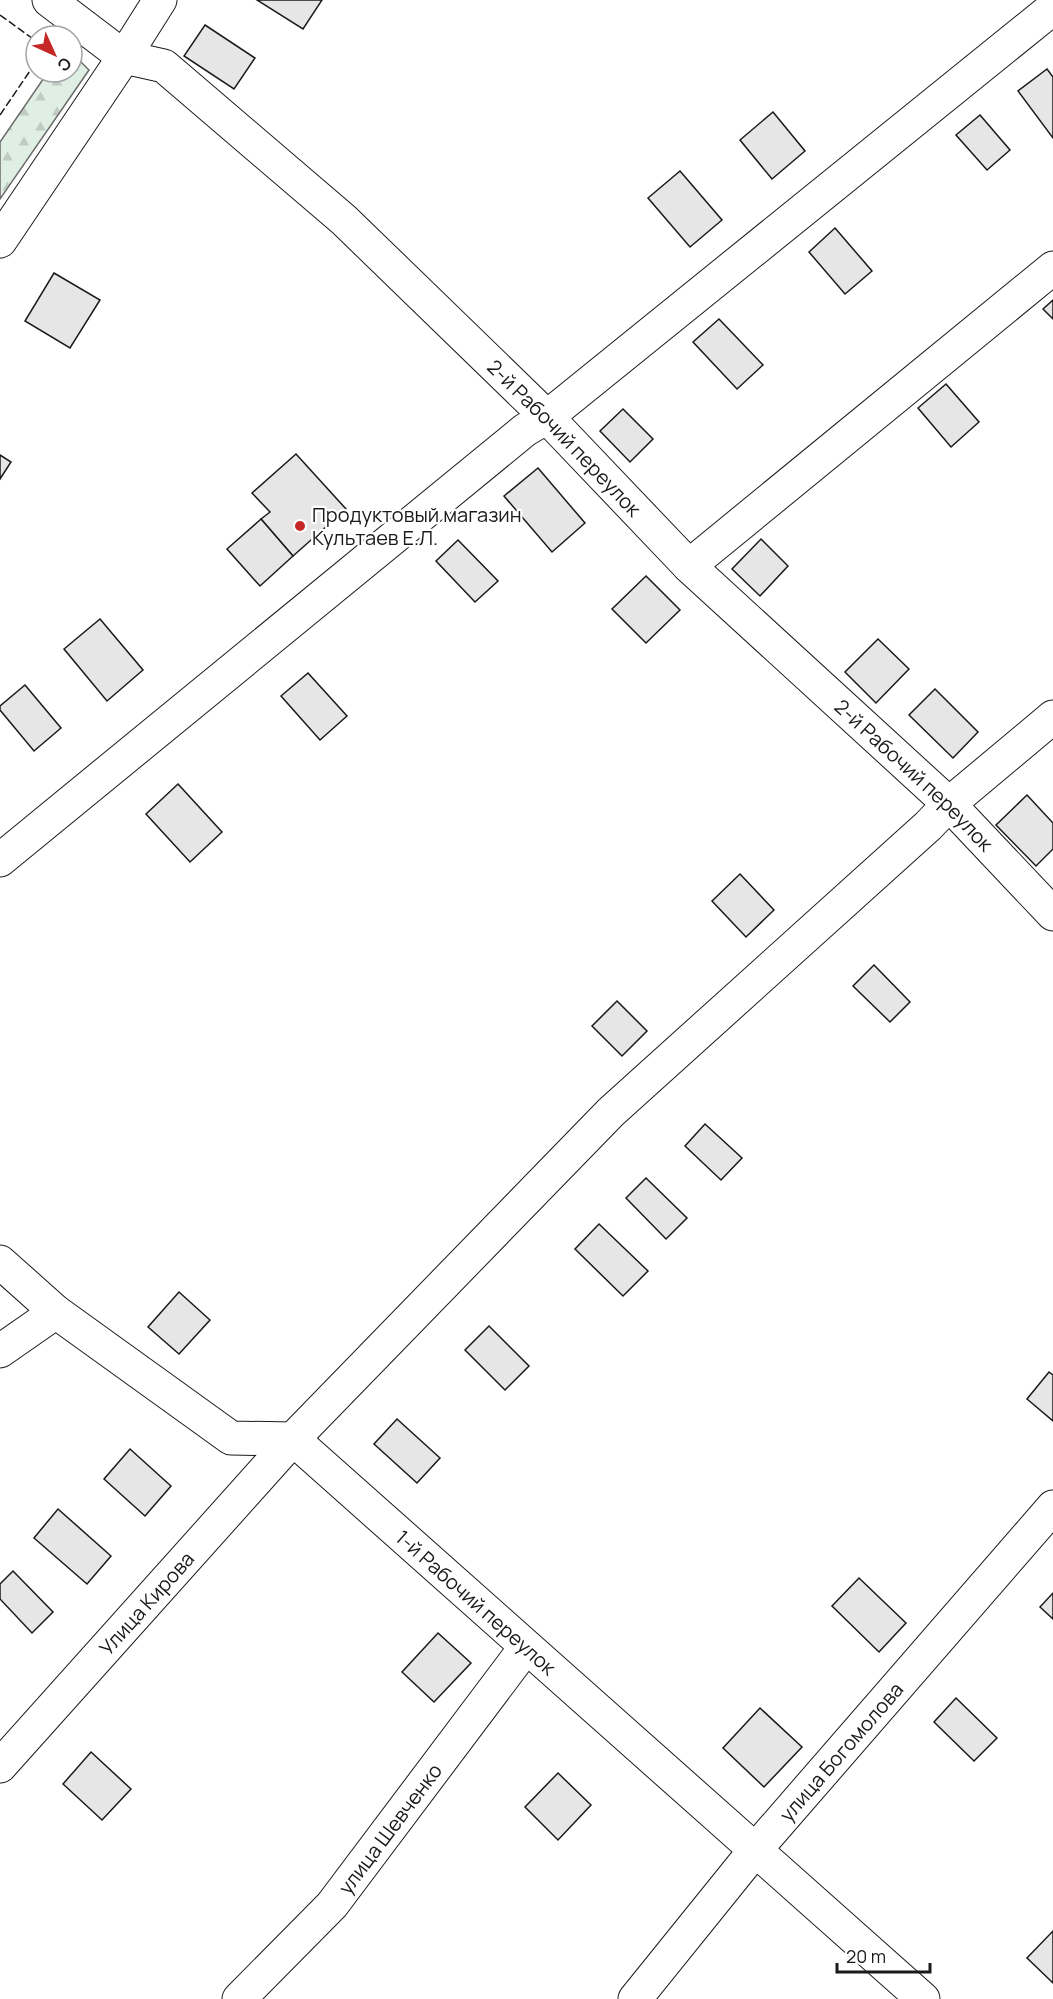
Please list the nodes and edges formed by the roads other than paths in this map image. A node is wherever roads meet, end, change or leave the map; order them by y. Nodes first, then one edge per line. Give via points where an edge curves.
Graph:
1 (49, 0) edge
2 (160, 0) edge
3 (1053, 8) edge
4 (124, 57) junction
5 (0, 241) edge
6 (1053, 268) edge
7 (547, 417) junction
8 (688, 566) junction
9 (1053, 717) edge
10 (949, 804) junction
11 (0, 860) edge
12 (1053, 914) edge
13 (0, 1262) edge
14 (56, 1312) junction
15 (0, 1351) edge
16 (293, 1439) junction
17 (1053, 1508) edge
18 (526, 1647) junction
19 (0, 1766) edge
20 (756, 1849) junction
21 (239, 1999) edge
22 (635, 1999) edge
23 (923, 1999) edge

1 - 4 street, 2-й Рабочий переулок
2 - 4 street
3 - 7 street
4 - 5 street
4 - 7 street, 2-й Рабочий переулок via 164,66 344,220
6 - 8 street
7 - 8 street, 2-й Рабочий переулок
7 - 11 street via 525,430
8 - 10 street, 2-й Рабочий переулок
9 - 10 street, Улица Кирова
10 - 12 street, 2-й Рабочий переулок
10 - 16 street, Улица Кирова via 611,1112
13 - 14 street
14 - 15 street
14 - 16 street via 231,1438
16 - 18 street, 1-й Рабочий переулок
16 - 19 street, Улица Кирова
17 - 20 street, улица Богомолова
18 - 20 street, 1-й Рабочий переулок
18 - 21 street, улица Шевченко via 332,1905
20 - 22 street, улица Богомолова
20 - 23 street, 1-й Рабочий переулок

